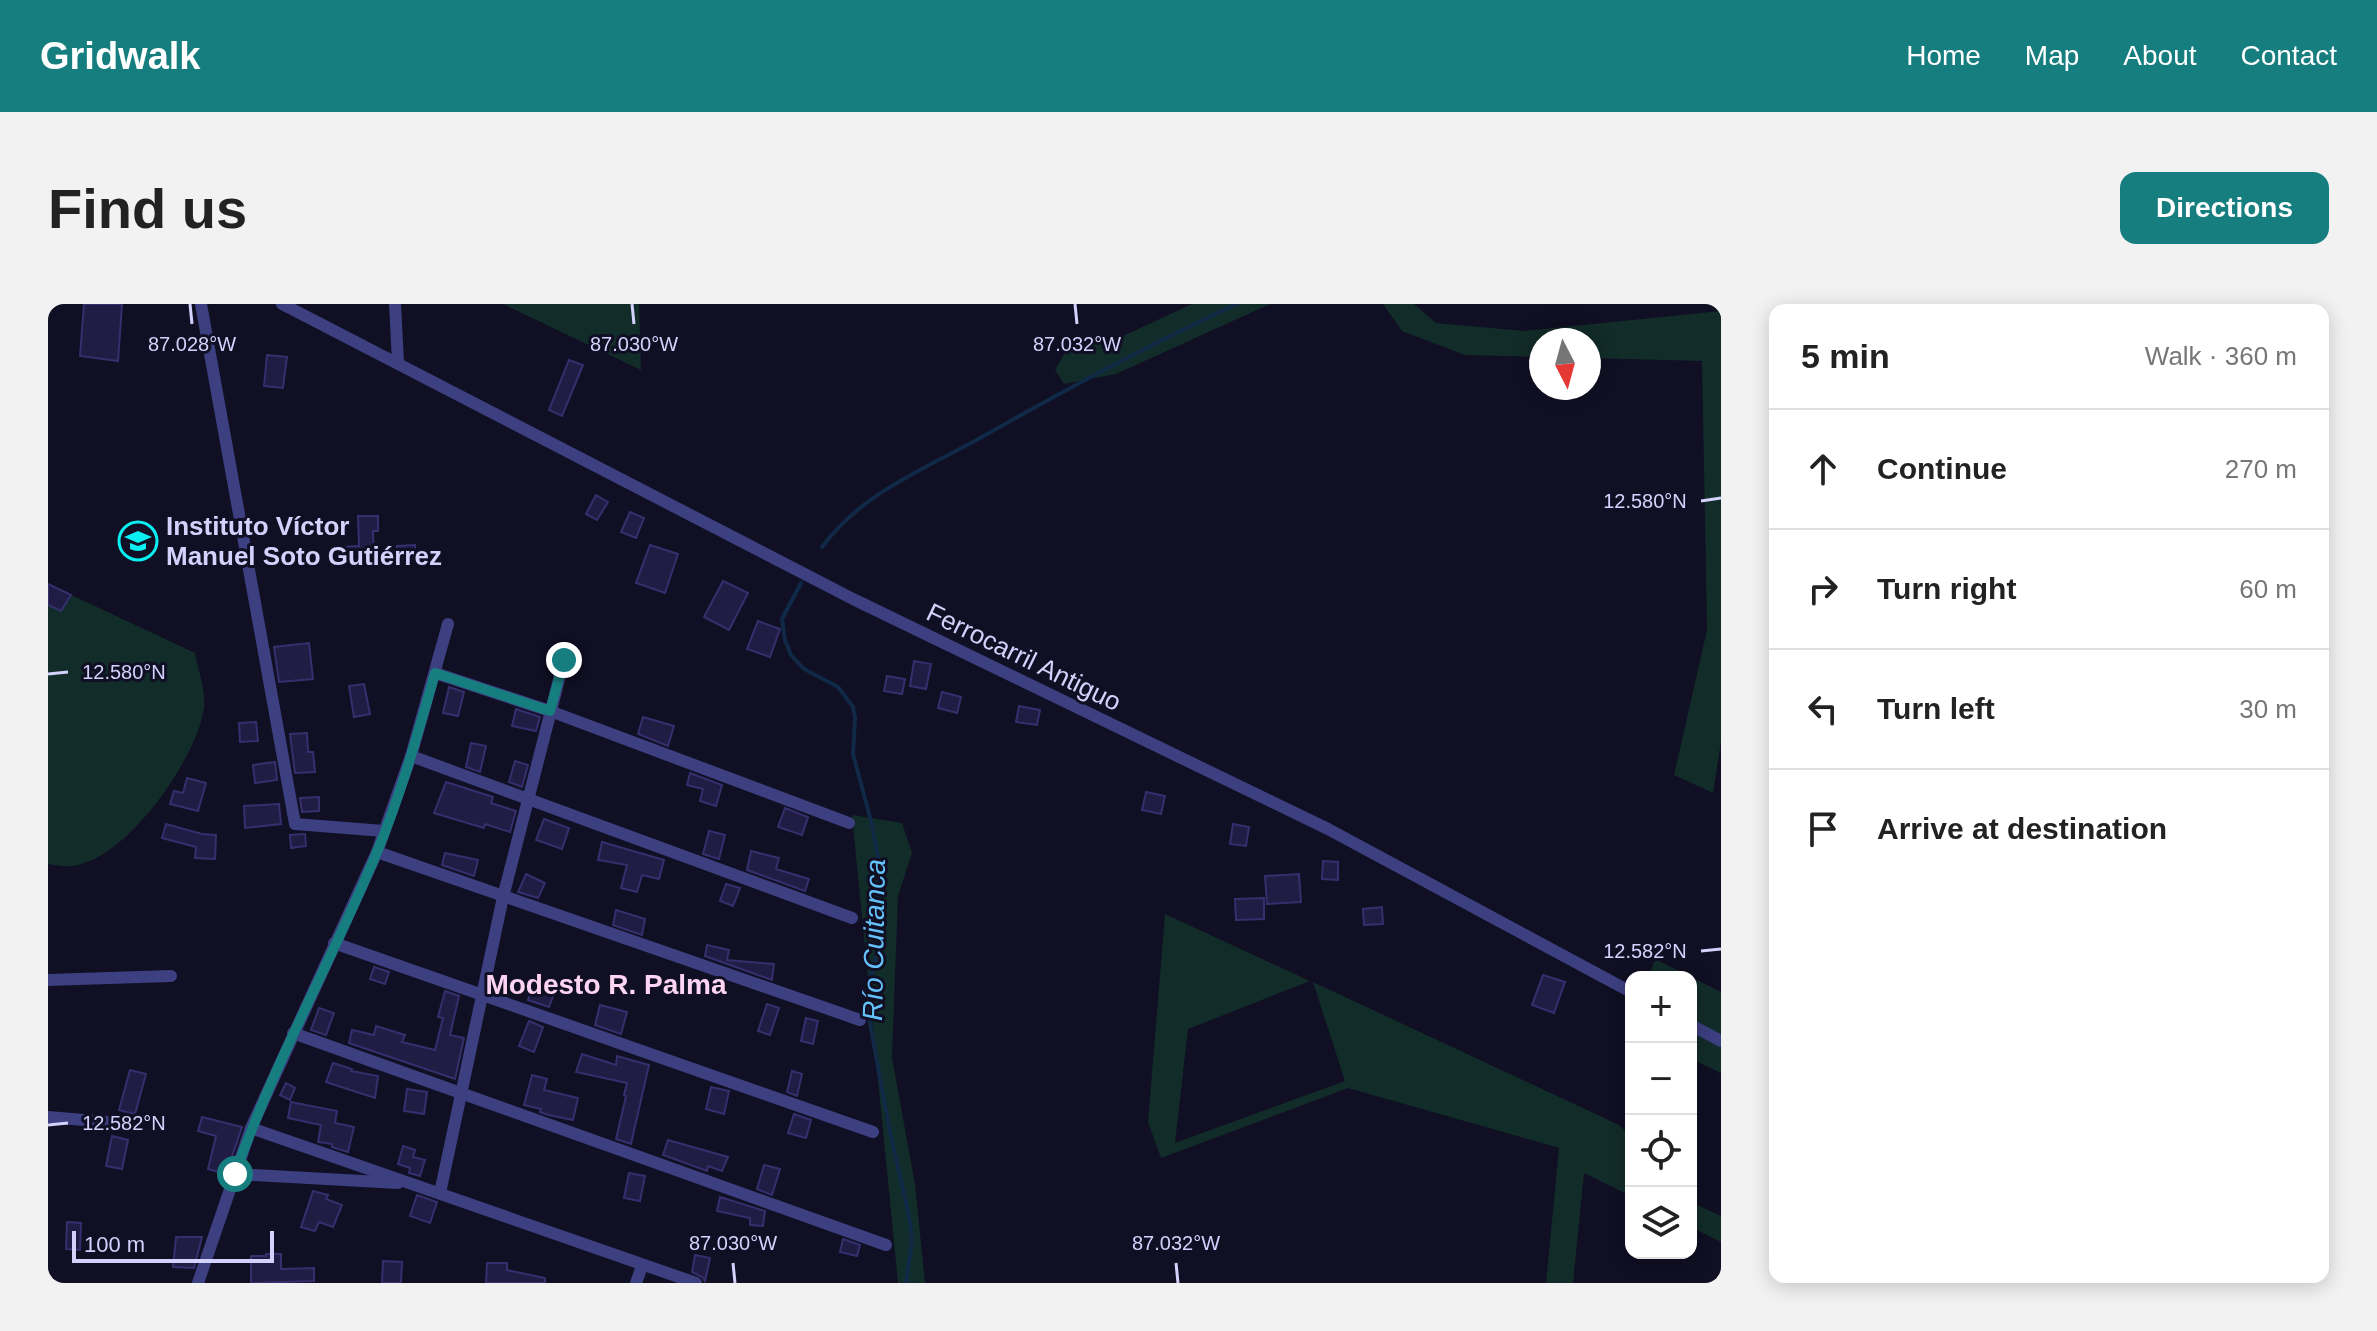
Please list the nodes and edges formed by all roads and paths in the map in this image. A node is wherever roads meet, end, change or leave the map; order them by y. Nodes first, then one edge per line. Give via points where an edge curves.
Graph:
1 (201, 304) edge
2 (282, 304) edge
3 (395, 304) edge
4 (398, 362) junction
5 (448, 624) dead end
6 (564, 660) dead end
7 (435, 673) junction
8 (550, 711) junction
9 (411, 756) junction
10 (527, 799) junction
11 (849, 823) dead end
12 (384, 831) junction
13 (377, 852) junction
14 (503, 897) junction
15 (852, 918) dead end
16 (334, 943) junction
17 (171, 976) dead end
18 (48, 980) edge
19 (1625, 989) edge
20 (480, 996) junction
21 (860, 1020) dead end
22 (1697, 1028) edge
23 (293, 1033) junction
24 (1721, 1041) edge
25 (460, 1094) junction
26 (48, 1117) edge
27 (131, 1124) dead end
28 (251, 1128) junction
29 (873, 1132) dead end
30 (235, 1174) junction
31 (413, 1184) junction
32 (440, 1193) junction
33 (886, 1245) dead end
34 (642, 1266) junction
35 (198, 1283) edge
36 (636, 1283) edge
37 (696, 1283) edge

1 - 12 street via 295,824
2 - 4 street, Ferrocarril Antiguo
3 - 4 street
4 - 19 street, Ferrocarril Antiguo via 853,599 1328,829
5 - 7 street
6 - 8 street
7 - 8 street
7 - 9 street
8 - 10 street
8 - 11 street
9 - 10 street
9 - 12 street
10 - 14 street
10 - 15 street
12 - 13 street
13 - 14 street
13 - 16 street
14 - 20 street
14 - 21 street
16 - 20 street
16 - 23 street
17 - 18 street
20 - 25 street
20 - 29 street
22 - 24 street
23 - 25 street
23 - 28 street
25 - 32 street
25 - 33 street
26 - 27 street
28 - 30 street
28 - 31 street
30 - 31 street
30 - 35 street
31 - 32 street
32 - 34 street
34 - 36 street
34 - 37 street

